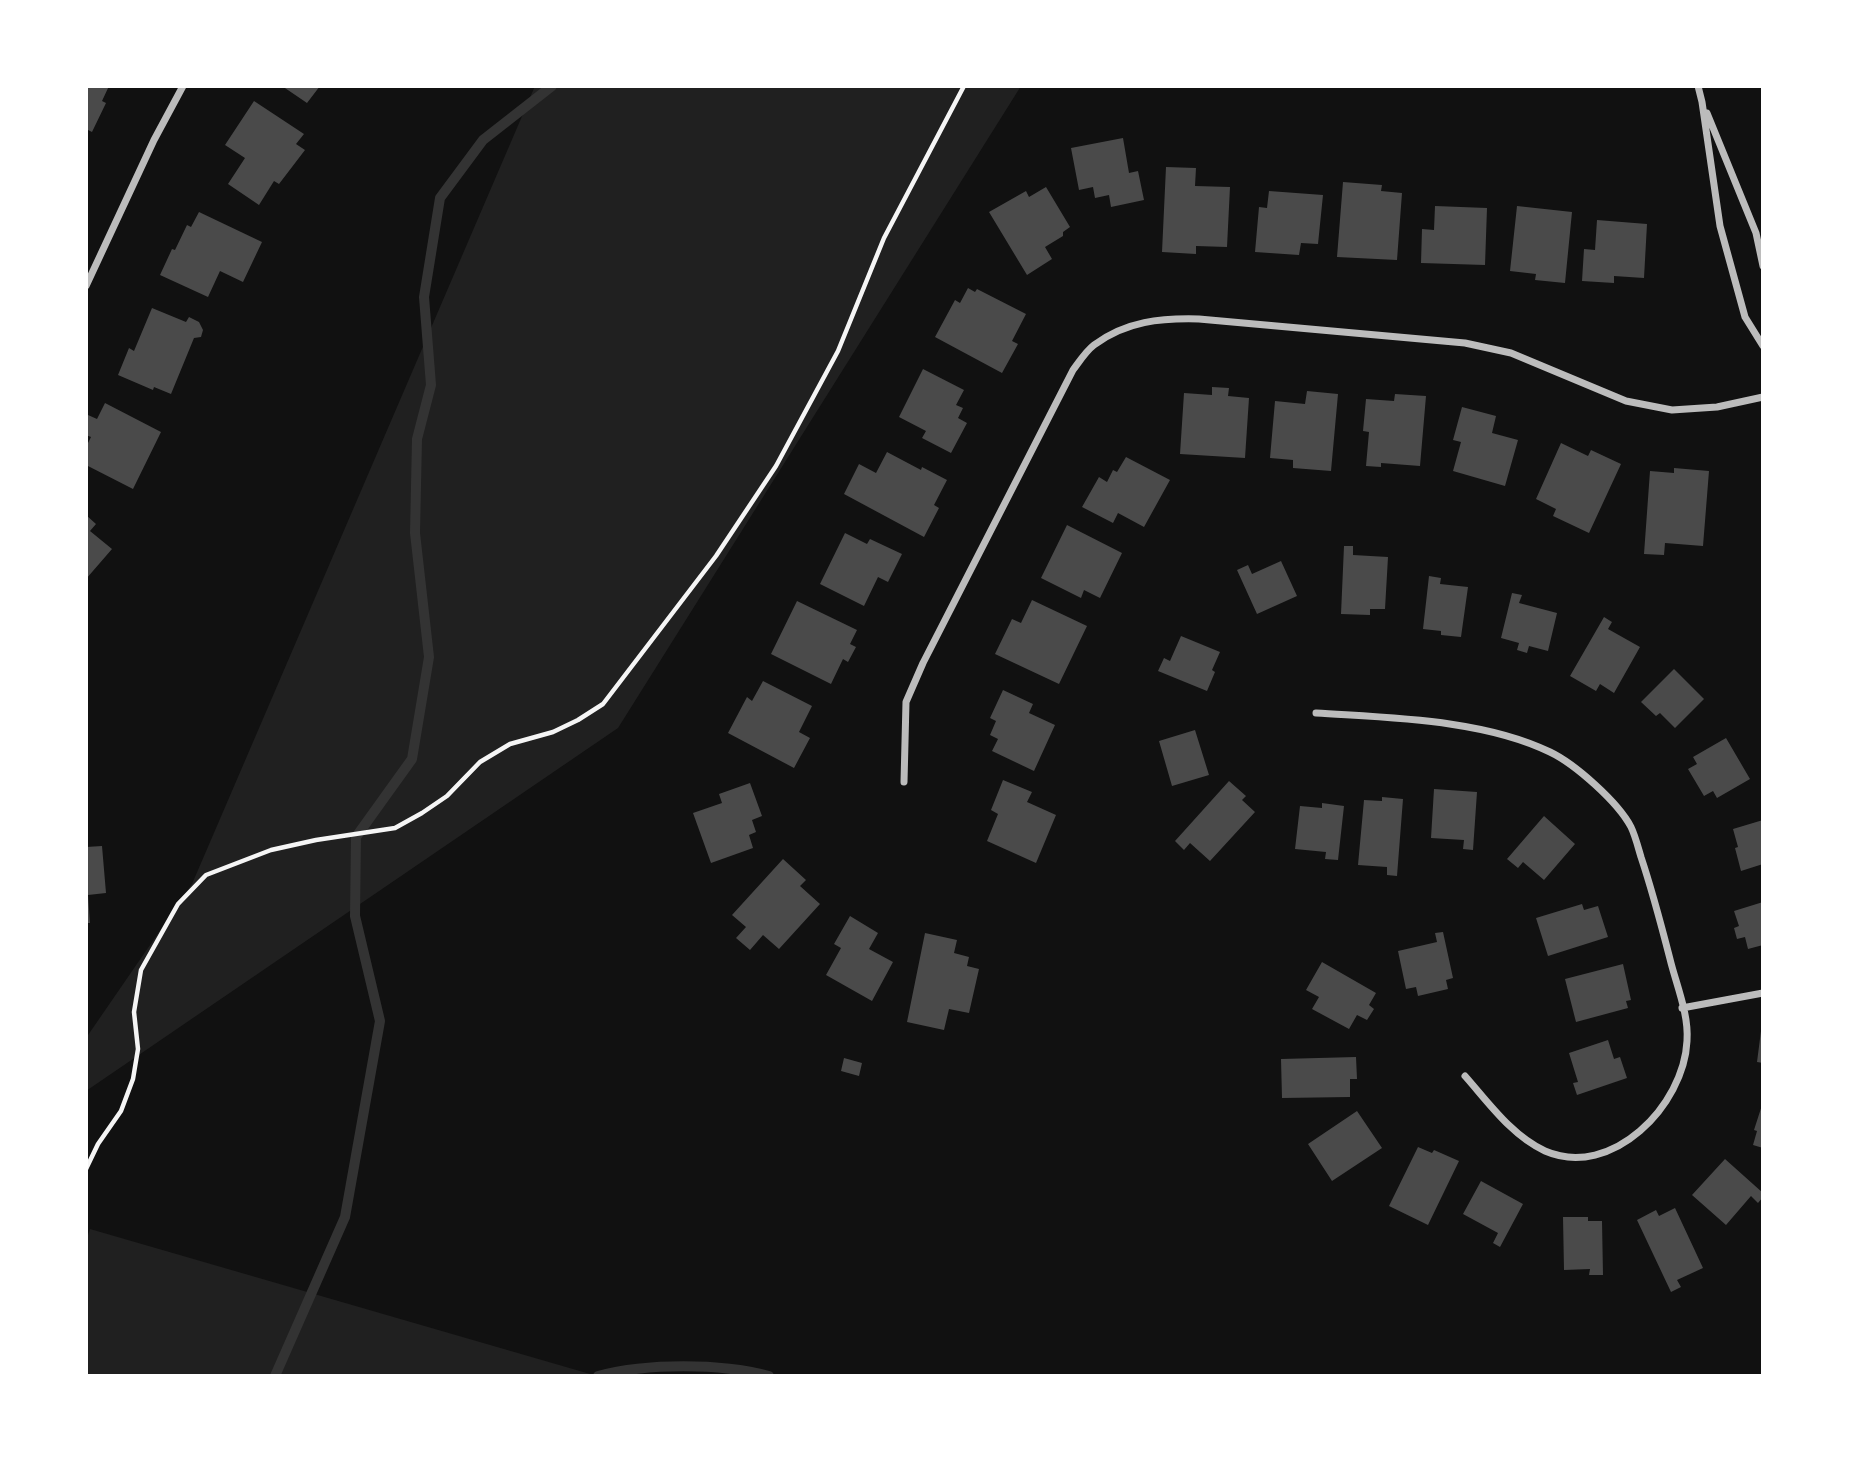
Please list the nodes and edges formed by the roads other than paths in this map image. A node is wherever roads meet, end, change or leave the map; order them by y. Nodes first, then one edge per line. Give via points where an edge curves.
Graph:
1 (183, 86) edge
2 (1698, 86) edge
3 (1702, 102) junction
4 (1763, 266) edge
5 (86, 286) edge
6 (1763, 346) edge
7 (1763, 397) edge
8 (1316, 713) dead end
9 (904, 782) dead end
10 (1763, 993) edge
11 (1682, 1008) junction
12 (1465, 1076) dead end

1 - 5 street
2 - 3 street
3 - 4 street via 1756,233
3 - 6 street via 1720,226 1745,317
7 - 9 street via 1672,410 1626,401 1511,354 1465,343 1199,319 1162,318 1123,328 1092,346 1073,370 923,663 906,702
8 - 11 street via 1444,725 1510,737 1551,753 1594,782 1631,826
10 - 11 street
11 - 12 street via 1688,1040 1666,1103 1639,1133 1608,1152 1576,1159 1545,1151 1510,1127

